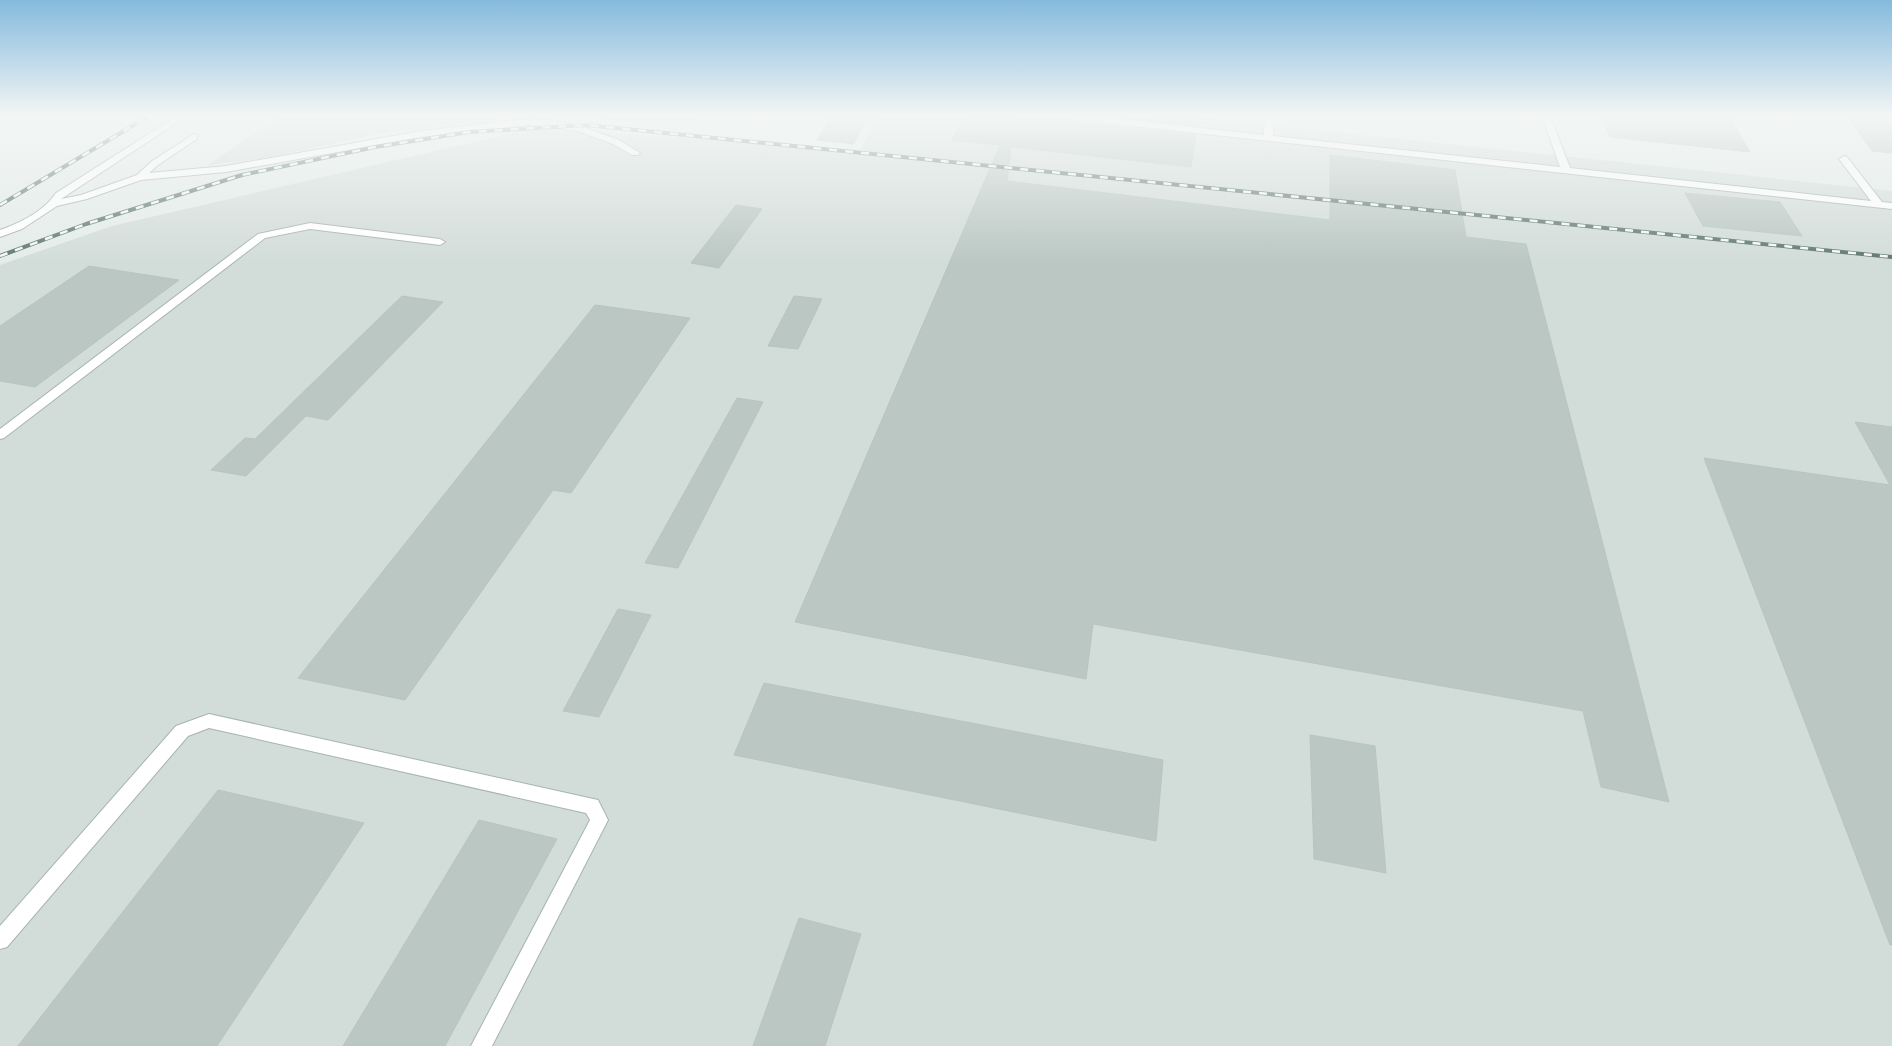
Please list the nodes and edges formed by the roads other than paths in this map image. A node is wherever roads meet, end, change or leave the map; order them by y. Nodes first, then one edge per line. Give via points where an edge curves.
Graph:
1 (106, 165) edge
2 (153, 165) edge
3 (254, 165) edge
4 (1519, 165) edge
5 (1564, 165) edge
6 (1848, 165) edge
7 (1566, 170) junction
8 (140, 177) junction
9 (54, 204) junction
10 (1879, 205) junction
11 (1892, 206) edge
12 (0, 234) edge
13 (440, 242) dead end
14 (0, 435) edge
15 (0, 940) edge
16 (481, 1046) edge

1 - 9 lane via 59,195
2 - 8 lane
3 - 8 lane
4 - 7 lane
5 - 7 lane
6 - 10 lane
7 - 10 lane
8 - 9 lane
9 - 12 lane via 18,227
10 - 11 lane
13 - 14 lane via 310,226 262,236
15 - 16 lane via 182,730 210,721 592,806 599,820

